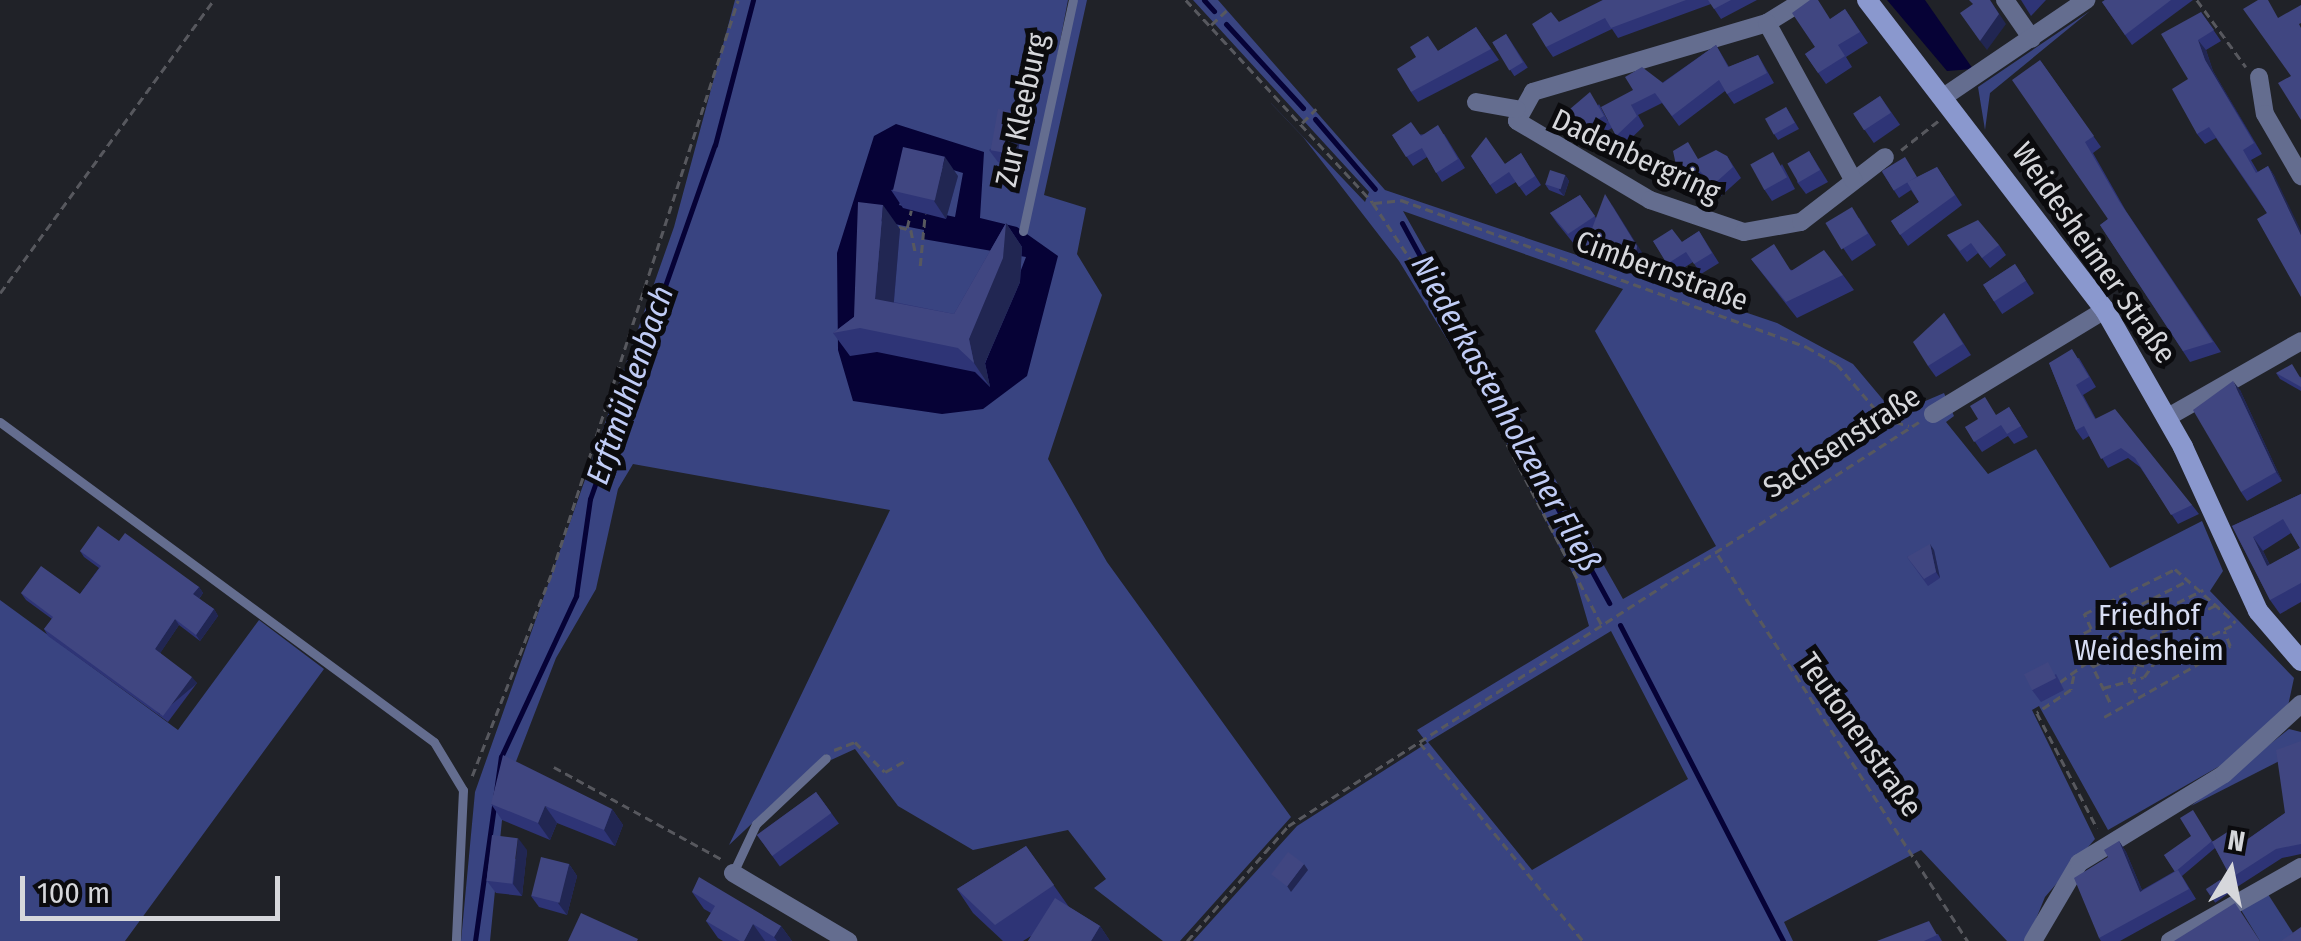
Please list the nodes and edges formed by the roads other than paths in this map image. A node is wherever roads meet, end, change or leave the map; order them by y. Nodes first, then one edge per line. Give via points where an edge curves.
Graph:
1 (1073, 0) edge
2 (1804, 0) edge
3 (1866, 0) edge
4 (2005, 0) edge
5 (2086, 0) edge
6 (1767, 23) junction
7 (2032, 39) junction
8 (2259, 77) road end
9 (1476, 102) dead end
10 (1952, 105) junction
11 (1516, 110) junction
12 (1884, 157) road end
13 (2301, 176) edge
14 (1854, 181) junction
15 (1022, 230) dead end
16 (2105, 310) junction
17 (2301, 341) edge
18 (1933, 414) road end
19 (2168, 417) junction
20 (0, 422) edge
21 (2301, 661) edge
22 (2301, 704) edge
23 (826, 758) road end
24 (2301, 868) edge
25 (734, 873) joint
26 (456, 941) edge
27 (848, 941) edge
28 (2032, 941) edge
29 (2170, 941) edge

1 - 15 lane, Zur Kleeburg
2 - 6 street, Dadenbergring
3 - 10 street, Weidesheimer Straße
4 - 7 street
5 - 7 street
6 - 11 street, Dadenbergring via 1545,87
6 - 14 street
7 - 10 street
8 - 13 street via 2266,114
9 - 11 street, Dadenbergring
10 - 16 street, Weidesheimer Straße
11 - 14 street, Dadenbergring via 1530,137 1722,227 1791,227
12 - 14 street, Dadenbergring
16 - 18 street, Sachsenstraße
16 - 19 street, Weidesheimer Straße
17 - 19 street
19 - 21 street, Weidesheimer Straße via 2258,611
20 - 26 lane via 414,723 464,790
22 - 28 street via 2224,774 2107,841 2059,886
23 - 25 lane via 756,824
24 - 29 street
25 - 27 street

